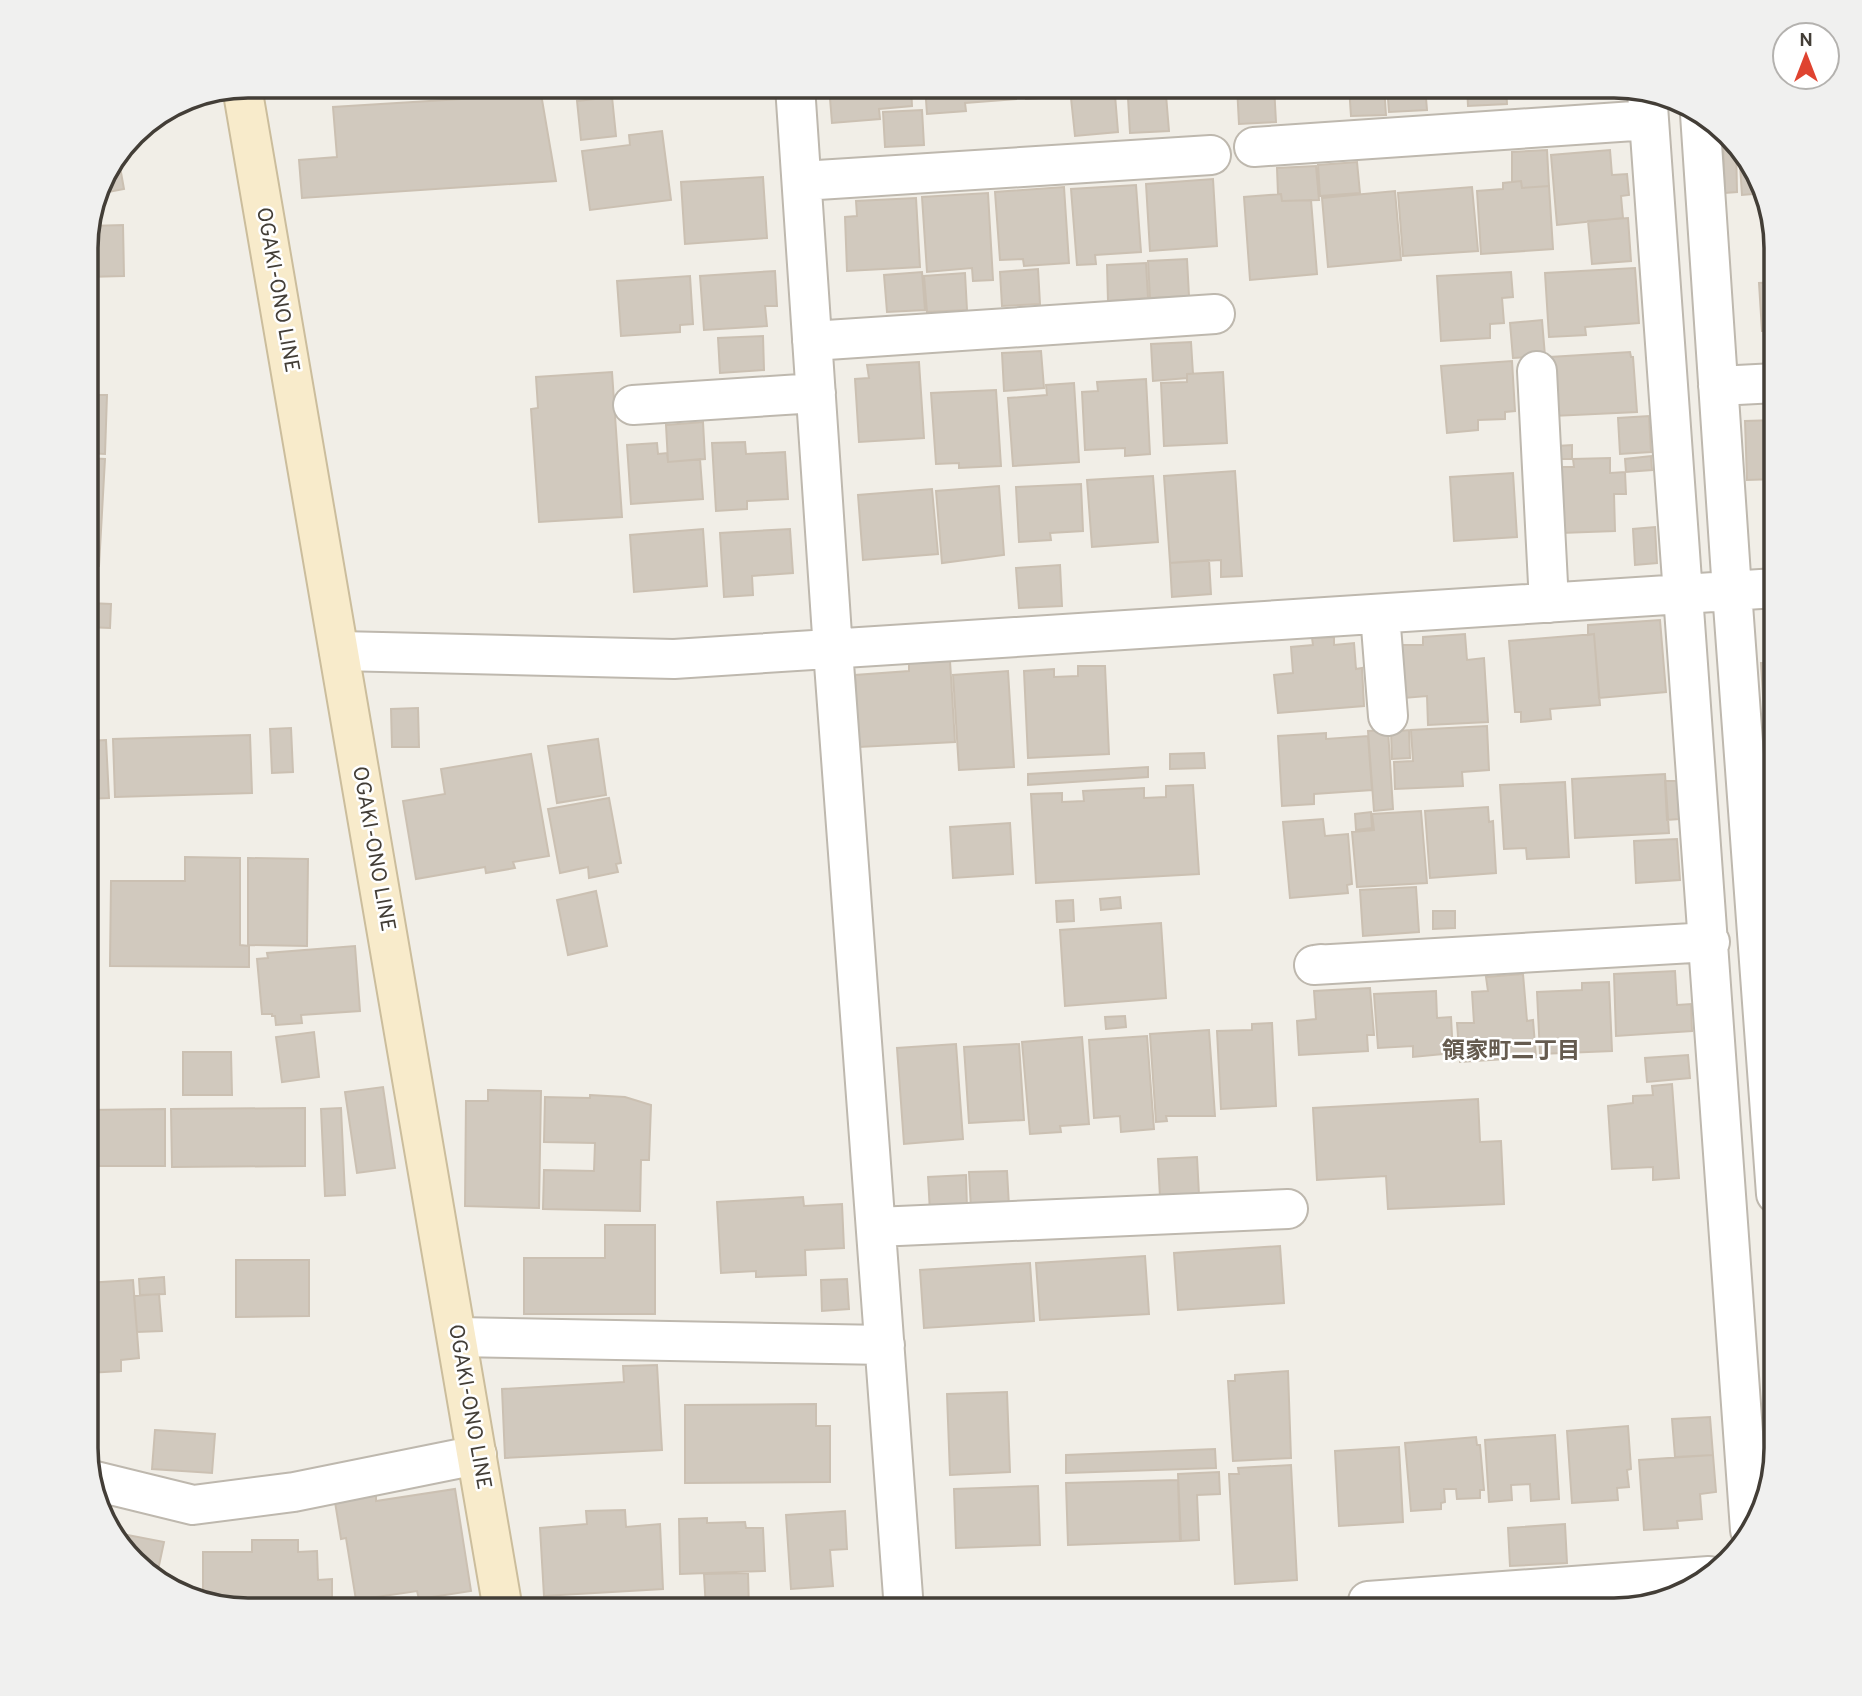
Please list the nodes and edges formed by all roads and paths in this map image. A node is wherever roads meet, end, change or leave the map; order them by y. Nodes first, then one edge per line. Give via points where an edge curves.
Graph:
1 (244, 98) edge
2 (796, 98) edge
3 (1648, 106) edge
4 (1701, 126) edge
5 (1254, 147) dead end
6 (1211, 155) dead end
7 (802, 181) junction
8 (1215, 314) dead end
9 (812, 341) junction
10 (1537, 371) dead end
11 (1764, 384) edge
12 (1718, 386) junction
13 (816, 393) junction
14 (633, 405) dead end
15 (1764, 590) edge
16 (1731, 591) junction
17 (1685, 594) junction
18 (1549, 603) junction
19 (1380, 614) junction
20 (833, 650) junction
21 (339, 651) junction
22 (1388, 716) dead end
23 (1710, 942) junction
24 (1321, 964) dead end
25 (1764, 1033) edge
26 (1287, 1209) dead end
27 (876, 1227) junction
28 (457, 1337) junction
29 (885, 1345) junction
30 (477, 1455) junction
31 (103, 1483) edge
32 (1750, 1512) edge
33 (1690, 1577) edge
34 (501, 1598) edge
35 (903, 1598) edge
36 (1409, 1598) edge

1 - 21 main road, OGAKI-ONO LINE
2 - 7 street
3 - 5 street
3 - 17 street
4 - 12 street
6 - 7 street
7 - 9 street
8 - 9 street
9 - 13 street
10 - 18 street
11 - 12 street
12 - 16 street
13 - 14 street
13 - 20 street
15 - 16 street
16 - 17 street
16 - 25 street
17 - 18 street
17 - 23 street
18 - 19 street
19 - 20 street
19 - 22 street
20 - 21 street via 674,659
20 - 27 street
21 - 28 main road, OGAKI-ONO LINE
23 - 24 street via 1314,965
23 - 32 street
26 - 27 street
27 - 29 street
28 - 29 street
28 - 30 main road, OGAKI-ONO LINE
29 - 35 street
30 - 31 street via 294,1492 193,1505
30 - 34 main road, OGAKI-ONO LINE
33 - 36 street

